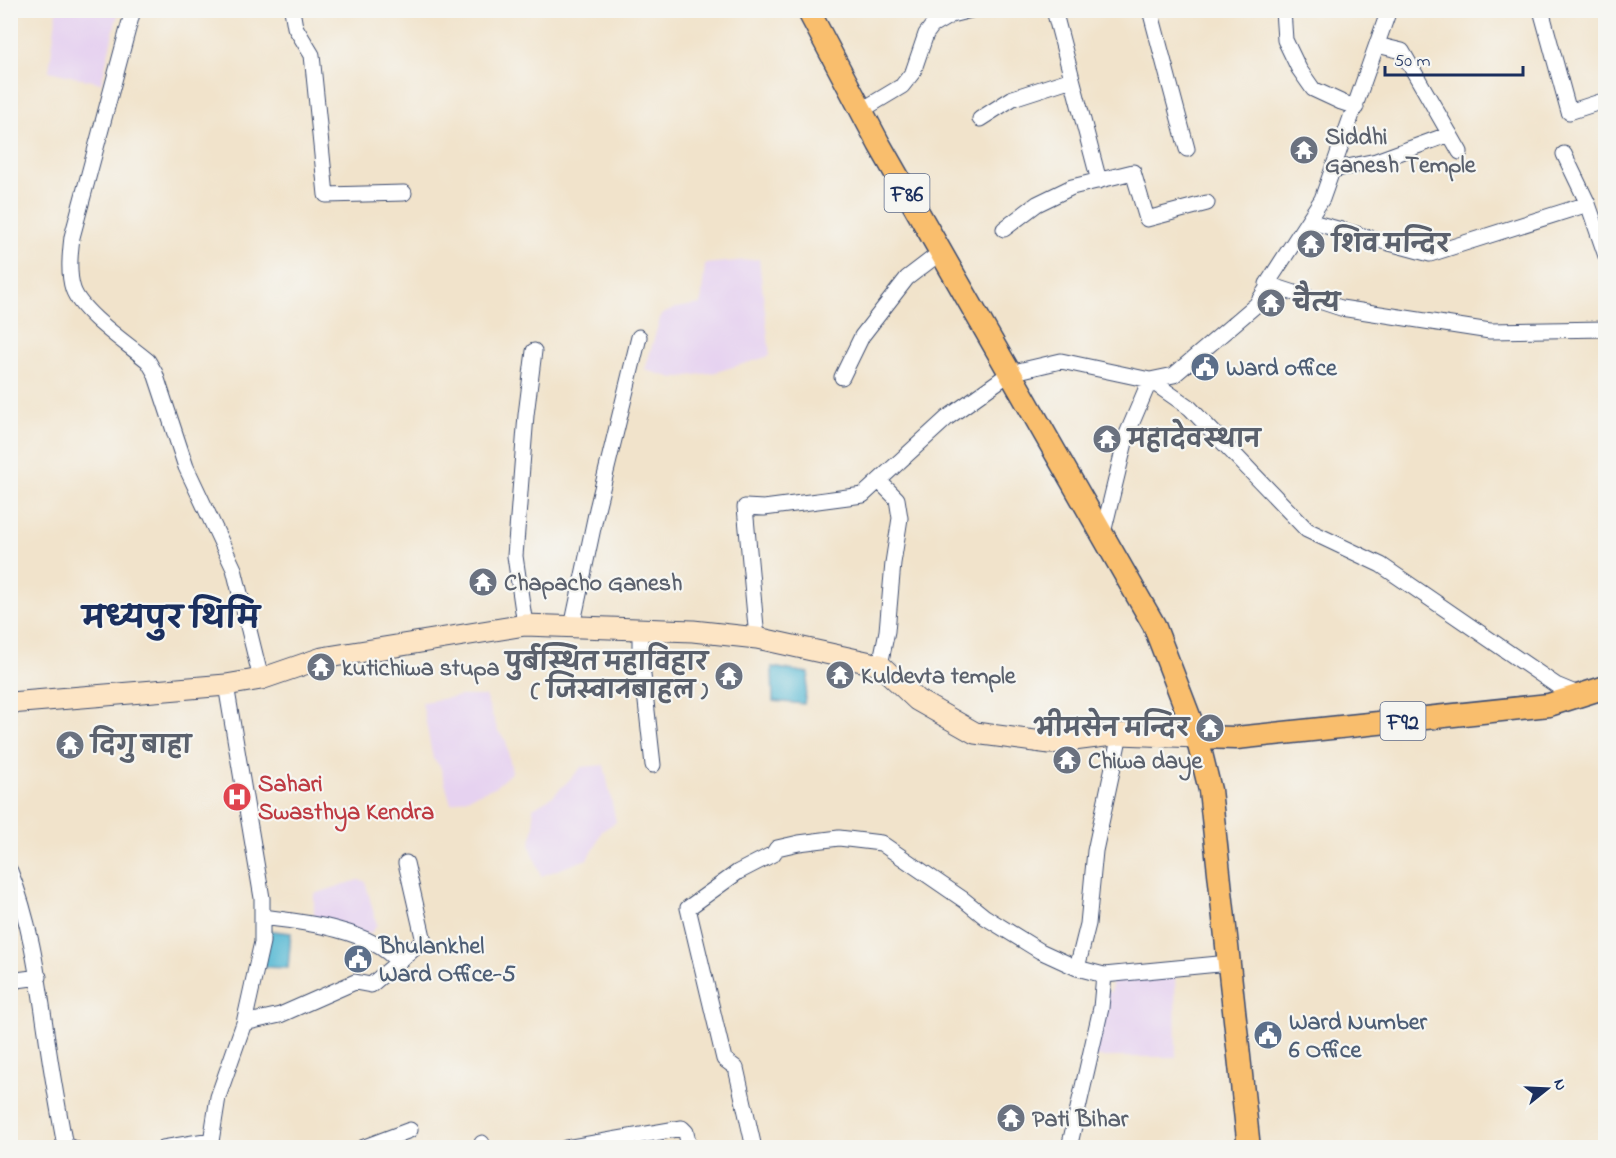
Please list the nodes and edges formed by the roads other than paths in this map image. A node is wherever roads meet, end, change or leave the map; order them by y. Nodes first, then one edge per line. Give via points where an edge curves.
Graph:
1 (133, 10) edge
2 (292, 10) edge
3 (808, 10) edge
4 (971, 10) edge
5 (1054, 10) edge
6 (1150, 10) edge
7 (1283, 10) edge
8 (1389, 10) edge
9 (1541, 10) edge
10 (1377, 45) junction
11 (1072, 79) junction
12 (1605, 100) edge
13 (1356, 107) junction
14 (862, 110) junction
15 (980, 118) dead end
16 (1450, 134) junction
17 (1187, 149) dead end
18 (1460, 152) dead end
19 (1564, 154) dead end
20 (1333, 170) junction
21 (1099, 181) junction
22 (404, 193) dead end
23 (1206, 203) dead end
24 (1588, 204) junction
25 (1308, 221) junction
26 (1005, 229) dead end
27 (941, 252) junction
28 (1605, 256) edge
29 (1267, 284) junction
30 (1605, 329) edge
31 (639, 337) dead end
32 (534, 351) dead end
33 (1010, 373) junction
34 (842, 377) dead end
35 (1150, 380) junction
36 (879, 481) junction
37 (1103, 533) junction
38 (525, 625) junction
39 (572, 627) junction
40 (640, 629) junction
41 (757, 639) junction
42 (880, 665) junction
43 (261, 679) junction
44 (226, 685) junction
45 (1605, 687) edge
46 (1580, 695) junction
47 (10, 703) edge
48 (1120, 734) junction
49 (1197, 737) junction
50 (653, 765) dead end
51 (406, 863) dead end
52 (10, 871) edge
53 (262, 916) junction
54 (398, 962) junction
55 (1229, 963) junction
56 (1077, 968) junction
57 (1104, 975) junction
58 (39, 977) junction
59 (10, 981) edge
60 (244, 1023) junction
61 (410, 1130) dead end
62 (211, 1144) edge
63 (74, 1148) edge
64 (164, 1148) edge
65 (362, 1148) edge
66 (566, 1148) edge
67 (689, 1148) edge
68 (754, 1148) edge
69 (1069, 1148) edge
70 (1249, 1148) edge

1 - 43 street via 72,237 74,290 84,308 148,361 155,373 186,466 234,569
2 - 22 street via 295,27 312,56 326,195
3 - 14 main road, F86
4 - 14 street via 932,26 914,72 902,86
5 - 11 street
6 - 17 street
7 - 13 street via 1285,40 1313,88
8 - 10 street
9 - 12 street via 1569,112
10 - 13 street
10 - 16 street via 1402,51
11 - 15 street via 1013,98
11 - 21 street
13 - 20 street
14 - 27 main road, F86
16 - 18 street
16 - 20 street via 1376,161
19 - 24 street
20 - 25 street
21 - 23 street via 1133,172 1147,219
21 - 26 street via 1072,187 1049,198
24 - 25 street via 1430,254
24 - 28 street
25 - 29 street
27 - 33 main road, F86
27 - 34 street via 907,278 862,336
29 - 30 street via 1341,308 1490,331
29 - 35 street via 1256,305 1174,375
31 - 39 street
32 - 38 street via 515,556
33 - 35 street via 1061,361
33 - 36 street via 947,418
33 - 37 main road, F86
35 - 37 street via 1127,434
35 - 46 street via 1190,408 1307,530 1381,565 1556,685
36 - 41 street via 863,495 745,507
36 - 42 street via 897,499 900,518
37 - 49 main road, F86 via 1154,625
38 - 39 main road
38 - 43 main road via 322,658
39 - 40 main road
40 - 41 main road
40 - 50 street
41 - 42 main road
42 - 48 main road, F92 via 917,700 975,733 1050,743
43 - 44 main road
44 - 47 main road
44 - 53 street
45 - 46 main road, F92
46 - 49 main road, F92 via 1549,705 1461,715 1236,738
48 - 49 main road, F92
48 - 56 street via 1095,851 1088,924
49 - 55 main road, F86 via 1210,790
51 - 54 street via 423,937
52 - 58 street via 21,898
53 - 54 street via 334,928 381,947
53 - 60 street via 260,957
54 - 60 street via 371,985 355,982 280,1015
55 - 57 street
55 - 70 main road, F86
56 - 57 street
56 - 68 street via 1040,951 985,917 881,843 839,838 777,848 688,908 724,1059 736,1068
57 - 69 street via 1101,1008
58 - 59 street
58 - 63 street via 65,1146
60 - 62 street via 218,1096
61 - 65 street
62 - 64 street
66 - 67 street via 682,1128

